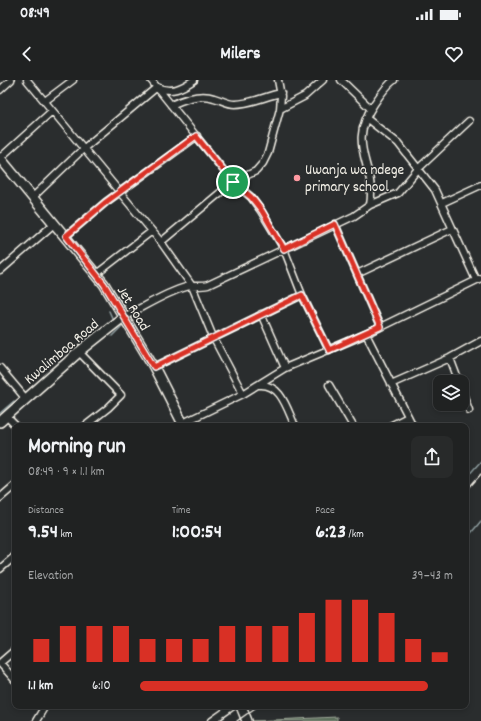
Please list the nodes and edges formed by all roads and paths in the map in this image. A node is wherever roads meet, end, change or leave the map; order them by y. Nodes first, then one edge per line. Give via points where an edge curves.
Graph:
1 (11, 80) edge
2 (27, 80) edge
3 (73, 80) edge
4 (151, 80) edge
5 (194, 80) edge
6 (278, 80) edge
7 (323, 80) edge
8 (340, 80) edge
9 (394, 80) edge
10 (157, 87) junction
11 (0, 90) edge
12 (281, 93) junction
13 (45, 101) junction
14 (171, 105) junction
15 (280, 109) junction
16 (371, 109) junction
17 (52, 111) junction
18 (366, 118) junction
19 (469, 122) dead end
20 (196, 136) junction
21 (83, 149) junction
22 (0, 158) edge
23 (418, 170) junction
24 (233, 182) junction
25 (481, 185) edge
26 (119, 192) junction
27 (33, 198) junction
28 (442, 203) junction
29 (370, 205) junction
30 (55, 223) junction
31 (335, 224) junction
32 (452, 229) junction
33 (152, 231) junction
34 (66, 236) junction
35 (161, 242) junction
36 (284, 249) junction
37 (0, 271) edge
38 (357, 274) junction
39 (97, 276) junction
40 (479, 279) edge
41 (192, 286) junction
42 (302, 295) junction
43 (261, 314) junction
44 (123, 317) junction
45 (380, 327) junction
46 (366, 334) junction
47 (214, 337) junction
48 (481, 341) edge
49 (329, 350) junction
50 (79, 352) junction
51 (450, 358) junction
52 (154, 367) junction
53 (0, 368) edge
54 (285, 368) junction
55 (456, 375) edge
56 (391, 384) junction
57 (257, 385) junction
58 (329, 385) dead end
59 (243, 394) junction
60 (26, 399) junction
61 (408, 417) junction
62 (3, 419) edge
63 (89, 423) edge
64 (183, 423) edge
65 (188, 423) edge
66 (294, 423) edge
67 (351, 423) edge
68 (396, 423) edge
69 (411, 423) edge
70 (12, 424) edge
71 (12, 488) edge
72 (0, 498) edge
73 (12, 559) edge
74 (0, 569) edge
75 (12, 653) edge
76 (0, 663) edge
77 (12, 677) edge
78 (42, 709) edge
79 (229, 709) edge
80 (242, 709) edge
81 (36, 721) edge
82 (212, 721) edge
83 (247, 721) edge

1 - 11 street
2 - 13 street
3 - 13 street
4 - 10 street
5 - 10 street via 168,92
6 - 12 street
7 - 15 street via 305,96
8 - 16 street
9 - 16 street
10 - 14 street
10 - 21 street
12 - 14 street via 236,104 201,96
12 - 15 street
13 - 17 street
14 - 20 street
15 - 24 street via 263,163 256,171
16 - 18 street
17 - 21 street
17 - 22 street
18 - 23 street via 398,143
18 - 29 street via 361,130 361,143 372,194
19 - 23 street
20 - 24 street
20 - 26 street
21 - 26 street
21 - 27 street
22 - 27 main road, Jet Road
23 - 28 street
23 - 29 street via 398,193
24 - 35 street
24 - 36 street via 251,197 262,211
25 - 28 street
26 - 33 street
26 - 34 street
27 - 30 main road, Jet Road
28 - 32 street
29 - 31 street via 354,216
30 - 34 main road, Jet Road
30 - 37 street
31 - 36 street
31 - 38 street
32 - 38 street
32 - 40 street
33 - 35 street
33 - 39 street
34 - 39 main road, Jet Road
35 - 41 street
36 - 41 street via 208,285
36 - 42 street
38 - 45 street
39 - 44 main road, Jet Road
40 - 45 street
41 - 44 street via 177,290
41 - 47 street
42 - 43 street
42 - 49 street
43 - 47 street
43 - 54 street
44 - 50 main road, Kwalimboa Road
44 - 52 main road, Jet Road
45 - 46 street
46 - 49 street
46 - 56 street
47 - 52 street
47 - 59 street
48 - 51 street
49 - 54 street
50 - 60 main road, Kwalimboa Road
50 - 63 street via 122,396
51 - 55 street
51 - 56 street
52 - 64 main road, Jet Road
53 - 60 street
54 - 57 street
56 - 61 street
57 - 59 street
57 - 66 street via 265,384 278,392
58 - 67 street
59 - 65 street
60 - 62 main road, Kwalimboa Road
61 - 68 street
61 - 69 street
62 - 70 street
71 - 72 street
73 - 74 street
75 - 76 street
76 - 77 street
78 - 81 street
79 - 82 street
80 - 83 main road

